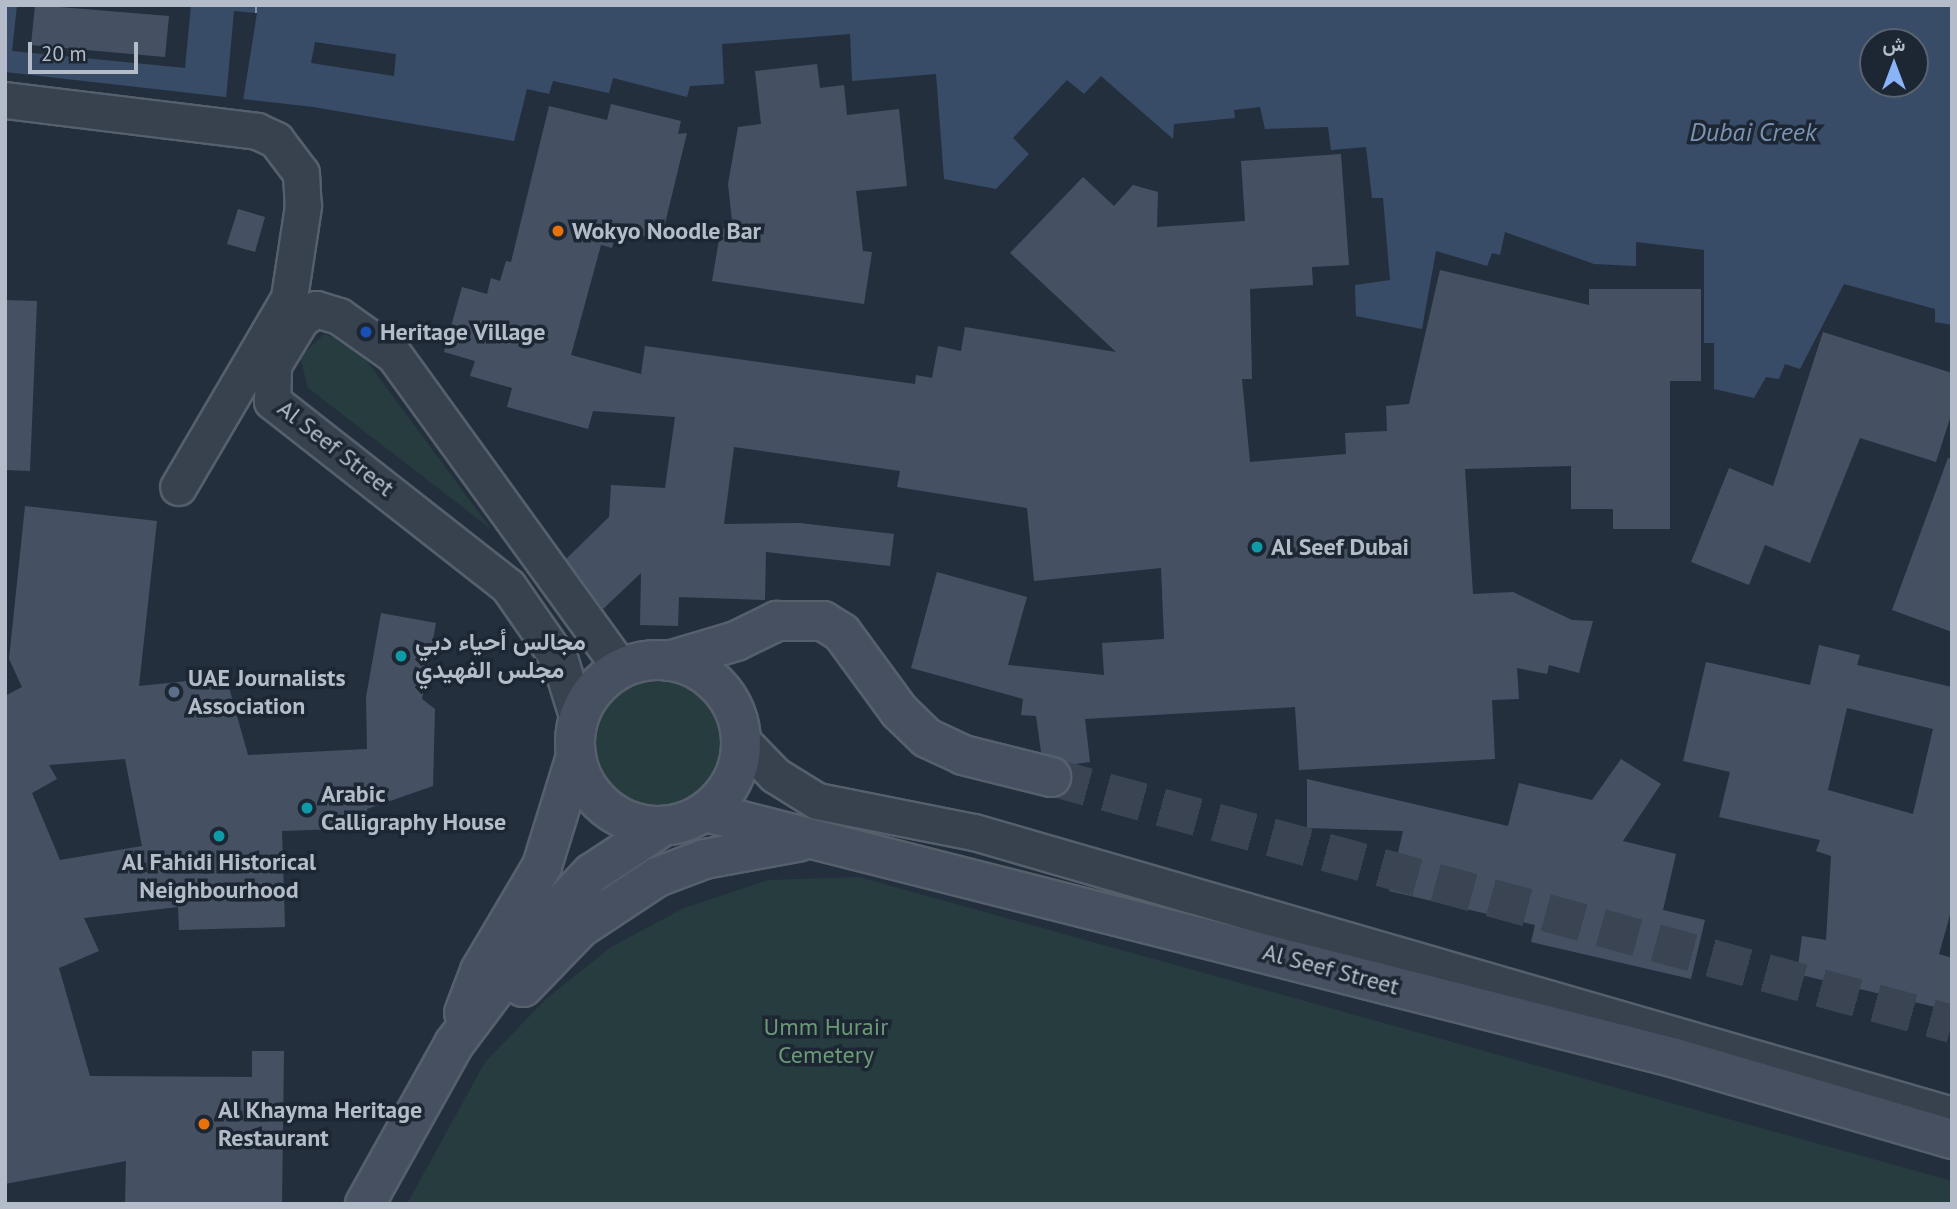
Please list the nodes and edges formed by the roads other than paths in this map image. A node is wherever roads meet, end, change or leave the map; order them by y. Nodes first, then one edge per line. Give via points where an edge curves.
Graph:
1 (5, 100) edge
2 (178, 487) dead end
3 (757, 632) junction
4 (669, 661) junction
5 (621, 669) junction
6 (578, 719) junction
7 (738, 727) junction
8 (576, 756) junction
9 (1051, 777) tunnel mouth
10 (706, 812) junction
11 (663, 826) junction
12 (829, 839) junction
13 (454, 1044) junction
14 (1952, 1115) edge
15 (1952, 1139) edge
16 (365, 1204) edge

1 - 2 street via 257,131 276,140 301,173 303,206 289,298
3 - 4 street
3 - 7 street via 738,671
3 - 9 street via 778,621 823,621 842,633 899,711 927,738 963,755
4 - 5 street
4 - 7 street via 703,674
5 - 6 street via 602,682
5 - 6 street, Al Seef Street via 394,355 339,316 316,309 301,319 273,365 272,401 508,586 560,661
6 - 8 street
7 - 10 street via 731,784
7 - 14 street, Al Seef Street via 775,775 817,801 974,832
8 - 11 street via 602,805 641,825
8 - 13 street via 542,866 480,971
10 - 11 street
10 - 12 street, Al Seef Street
11 - 13 street via 568,894
12 - 13 street via 762,845 657,877 580,929 491,1018
12 - 15 street, Al Seef Street via 1672,1057
13 - 16 street

